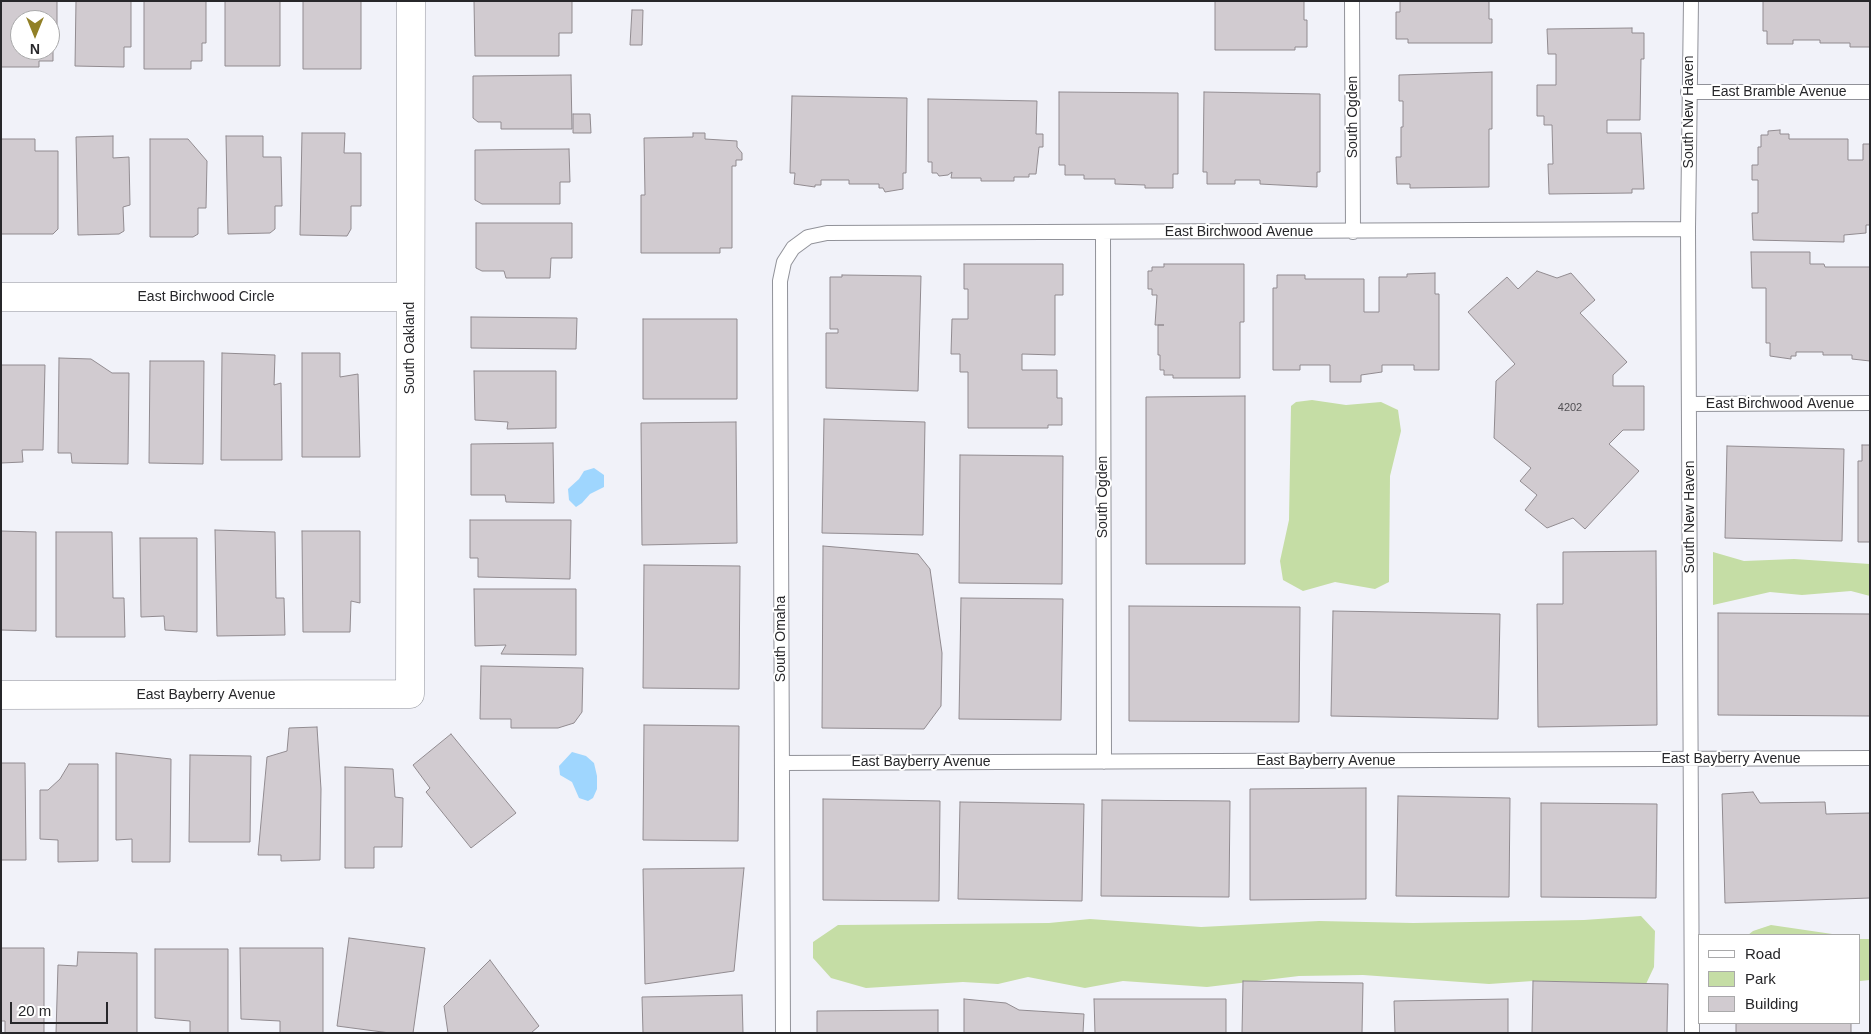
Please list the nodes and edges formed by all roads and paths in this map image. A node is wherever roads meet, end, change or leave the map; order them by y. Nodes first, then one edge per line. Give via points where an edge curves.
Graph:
1 (411, 1) edge
2 (1352, 1) edge
3 (1691, 1) edge
4 (1688, 92) junction
5 (1870, 92) edge
6 (1688, 229) junction
7 (1103, 232) junction
8 (1353, 232) junction
9 (793, 248) joint
10 (1, 297) edge
11 (410, 297) junction
12 (1870, 403) edge
13 (1689, 404) junction
14 (410, 694) joint
15 (1, 695) edge
16 (1870, 758) edge
17 (1691, 759) junction
18 (1104, 762) junction
19 (782, 763) junction
20 (784, 1033) edge
21 (1692, 1033) edge

1 - 11 street, South Oakland
2 - 8 lane, South Ogden
3 - 4 lane, South New Haven
4 - 5 lane, East Bramble Avenue
4 - 6 lane, South New Haven
6 - 8 lane, East Birchwood Avenue
6 - 13 lane, South New Haven
7 - 8 lane, East Birchwood Avenue
7 - 9 lane, East Birchwood Avenue via 827,233 808,237
7 - 18 lane, South Ogden
9 - 19 lane, South Omaha via 784,262 780,281
10 - 11 street, East Birchwood Circle
11 - 14 street, South Oakland
12 - 13 lane, East Birchwood Avenue
13 - 17 lane, South New Haven
14 - 15 street, East Bayberry Avenue
16 - 17 lane, East Bayberry Avenue
17 - 18 lane, East Bayberry Avenue
17 - 21 lane, South New Haven
18 - 19 lane, East Bayberry Avenue
19 - 20 lane, South Omaha

